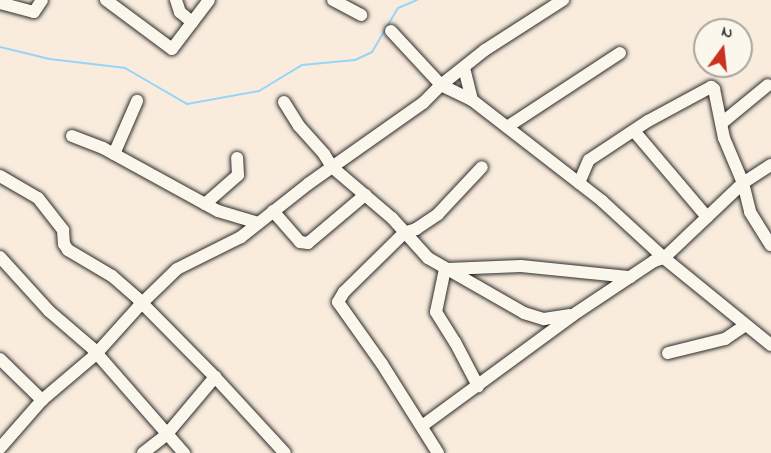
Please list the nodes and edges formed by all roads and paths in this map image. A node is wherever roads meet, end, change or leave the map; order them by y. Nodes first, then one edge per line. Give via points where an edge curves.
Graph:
1 (42, 0) edge
2 (106, 0) edge
3 (176, 0) edge
4 (209, 0) edge
5 (333, 0) edge
6 (563, 0) edge
7 (0, 3) edge
8 (361, 15) dead end
9 (192, 22) junction
10 (391, 31) dead end
11 (620, 53) dead end
12 (464, 68) junction
13 (441, 85) junction
14 (768, 85) dead end
15 (472, 100) junction
16 (137, 101) dead end
17 (284, 102) dead end
18 (723, 122) junction
19 (507, 128) junction
20 (634, 131) junction
21 (72, 136) dead end
22 (114, 154) junction
23 (237, 158) dead end
24 (771, 165) edge
25 (332, 167) junction
26 (482, 167) dead end
27 (0, 176) edge
28 (579, 183) junction
29 (743, 183) junction
30 (365, 195) junction
31 (205, 204) junction
32 (273, 211) junction
33 (708, 217) junction
34 (258, 223) junction
35 (404, 233) junction
36 (771, 245) edge
37 (0, 257) edge
38 (664, 258) junction
39 (445, 269) junction
40 (630, 277) junction
41 (141, 304) junction
42 (573, 315) junction
43 (744, 326) junction
44 (771, 345) edge
45 (668, 353) dead end
46 (95, 355) junction
47 (0, 358) edge
48 (215, 377) junction
49 (478, 386) junction
50 (42, 400) junction
51 (422, 426) junction
52 (167, 434) junction
53 (0, 449) edge
54 (10, 453) edge
55 (142, 453) edge
56 (184, 453) edge
57 (285, 453) edge
58 (438, 453) edge

1 - 7 street via 34,12
2 - 9 street via 169,49 176,46
3 - 9 street via 180,12
4 - 9 street
5 - 8 street
6 - 12 street via 490,46
10 - 13 street
11 - 19 street
12 - 13 street
12 - 15 street
13 - 15 street
13 - 25 street via 423,103
14 - 18 street
15 - 19 street
16 - 22 street
17 - 25 street
18 - 20 street via 714,89 707,87
18 - 29 street via 724,138
19 - 28 street
20 - 28 street via 589,160
20 - 33 street
21 - 22 street
22 - 31 street
23 - 31 street via 238,175
24 - 29 street
25 - 30 street
25 - 32 street
26 - 35 street via 438,213
27 - 41 street via 38,198 63,230 68,250 112,276
28 - 38 street
29 - 33 street
29 - 36 street via 753,219
30 - 32 street via 308,243 300,242
30 - 35 street
31 - 34 street via 218,212
32 - 34 street
33 - 38 street
34 - 41 street via 230,244 177,269
35 - 39 street via 421,252
35 - 51 street via 338,302
37 - 46 street
38 - 40 street
38 - 43 street
39 - 40 street via 521,266
39 - 42 street via 535,318
39 - 49 street via 436,312
40 - 42 street
41 - 46 street
41 - 48 street
42 - 49 street
43 - 44 street
43 - 45 street via 725,339
46 - 50 street
46 - 52 street
47 - 50 street
48 - 52 street
48 - 57 street
49 - 51 street
50 - 53 street
51 - 58 street
52 - 55 street
52 - 56 street
53 - 54 street

